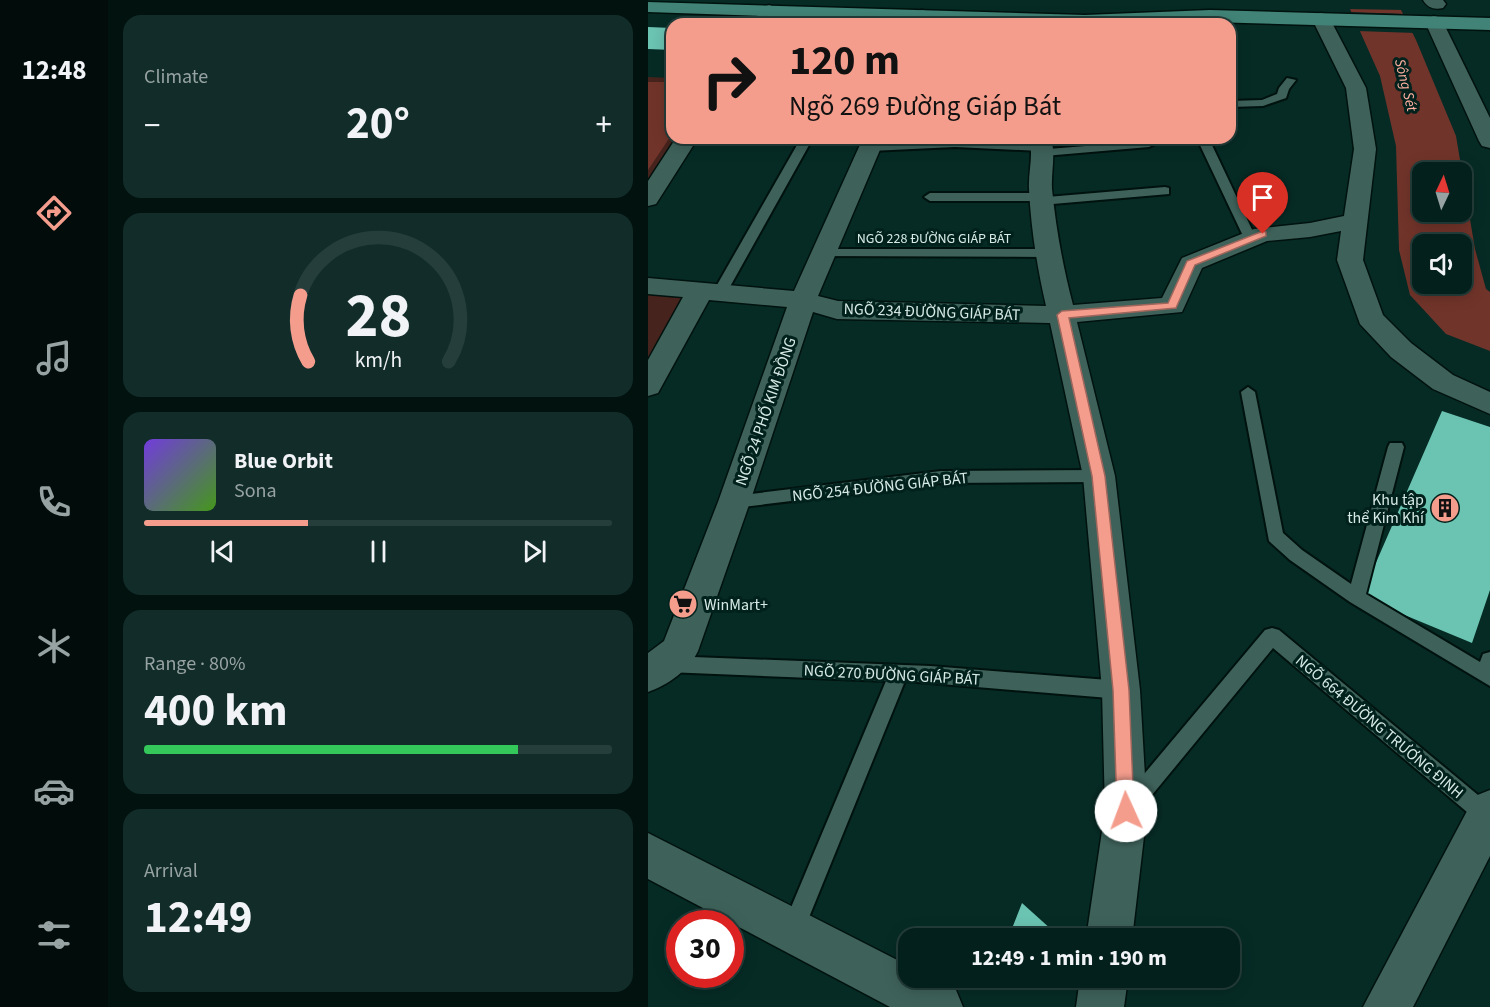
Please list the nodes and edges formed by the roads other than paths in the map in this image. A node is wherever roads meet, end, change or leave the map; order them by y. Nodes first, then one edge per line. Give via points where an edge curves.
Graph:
1 (698, 0) edge
2 (1458, 4) dead end
3 (648, 7) edge
4 (1427, 10) edge
5 (765, 17) edge
6 (817, 18) edge
7 (1159, 18) edge
8 (1236, 20) edge
9 (1332, 20) junction
10 (1490, 24) edge
11 (1291, 80) dead end
12 (1236, 104) edge
13 (1490, 141) edge
14 (683, 144) edge
15 (803, 144) edge
16 (872, 144) edge
17 (955, 144) edge
18 (1149, 144) dead end
19 (1205, 144) edge
20 (1042, 146) edge
21 (1165, 191) dead end
22 (930, 197) dead end
23 (648, 199) edge
24 (1041, 199) junction
25 (1355, 221) junction
26 (1250, 238) junction
27 (821, 253) junction
28 (1047, 254) junction
29 (648, 286) edge
30 (710, 291) junction
31 (803, 300) junction
32 (1062, 315) junction
33 (648, 386) edge
34 (1248, 392) dead end
35 (1490, 404) edge
36 (1396, 447) dead end
37 (1099, 476) junction
38 (734, 502) junction
39 (1356, 597) junction
40 (656, 669) edge
41 (1488, 671) edge
42 (899, 673) junction
43 (1121, 690) junction
44 (1126, 811) junction
45 (1488, 814) edge
46 (648, 855) edge
47 (1110, 928) edge
48 (793, 929) junction
49 (1103, 988) edge
50 (939, 1007) edge
51 (1100, 1007) edge
52 (1387, 1007) edge

1 - 7 main road
2 - 4 main road
3 - 5 main road
4 - 9 main road
4 - 10 main road
4 - 13 street
5 - 6 main road
8 - 9 main road
9 - 25 street via 1356,88 1365,149
11 - 12 lane via 1282,96 1263,103
14 - 23 street
15 - 30 lane
16 - 27 street, NGÕ 24 PHỐ KIM ĐỒNG
17 - 20 lane
18 - 20 lane
19 - 26 lane
20 - 24 street
21 - 24 lane
22 - 24 lane
24 - 28 street
25 - 26 street
25 - 35 street via 1350,260 1370,318 1401,350 1443,382
26 - 32 street, NGÕ 234 ĐƯỜNG GIÁP BÁT via 1191,263 1172,306
27 - 28 lane, NGÕ 228 ĐƯỜNG GIÁP BÁT
27 - 31 street, NGÕ 24 PHỐ KIM ĐỒNG
28 - 32 street
29 - 30 street, NGÕ 234 ĐƯỜNG GIÁP BÁT
30 - 31 street, NGÕ 234 ĐƯỜNG GIÁP BÁT
30 - 33 street
31 - 32 street, NGÕ 234 ĐƯỜNG GIÁP BÁT via 837,310
31 - 38 street, NGÕ 24 PHỐ KIM ĐỒNG
32 - 37 street
34 - 39 lane via 1275,536
36 - 39 lane
37 - 38 lane, NGÕ 254 ĐƯỜNG GIÁP BÁT via 941,477
37 - 43 street
38 - 40 street, NGÕ 24 PHỐ KIM ĐỒNG via 679,651
39 - 41 lane
40 - 42 lane, NGÕ 270 ĐƯỜNG GIÁP BÁT
42 - 43 lane, NGÕ 270 ĐƯỜNG GIÁP BÁT
42 - 48 lane
43 - 44 street
44 - 45 lane, NGÕ 664 ĐƯỜNG TRƯƠNG ĐỊNH via 1272,636
44 - 47 street
45 - 52 street
46 - 48 street
48 - 50 street
49 - 51 street

